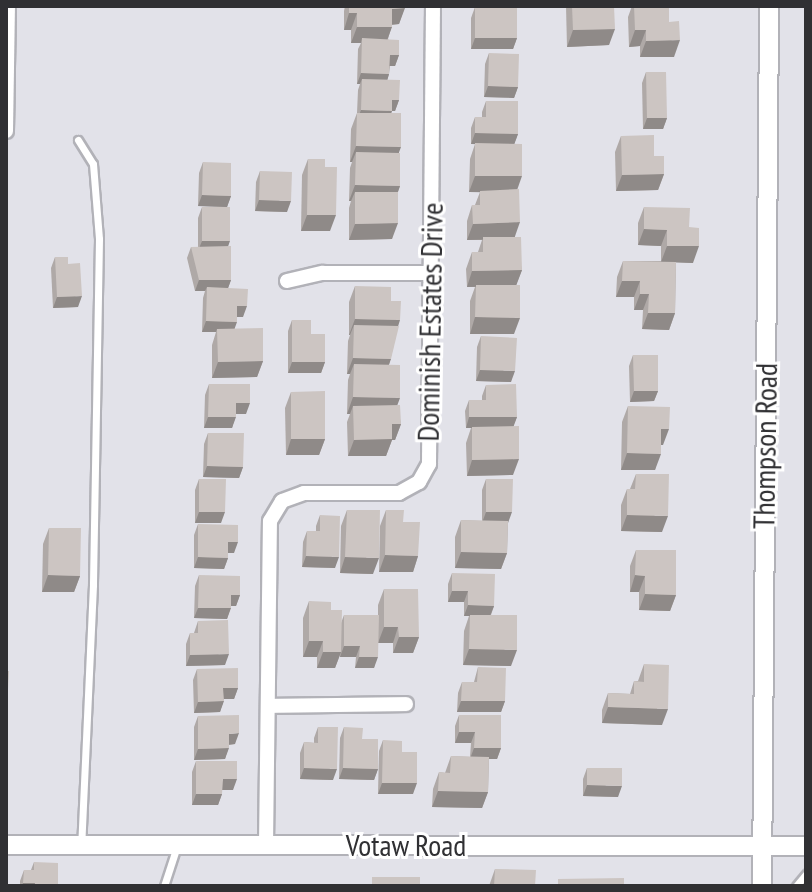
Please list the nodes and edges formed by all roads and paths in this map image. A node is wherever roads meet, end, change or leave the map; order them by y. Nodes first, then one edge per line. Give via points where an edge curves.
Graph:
1 (8, 6) edge
2 (433, 6) edge
3 (769, 6) edge
4 (6, 131) edge
5 (78, 140) dead end
6 (430, 273) junction
7 (287, 281) dead end
8 (406, 704) dead end
9 (268, 706) junction
10 (6, 845) edge
11 (81, 845) junction
12 (177, 845) junction
13 (266, 845) junction
14 (762, 846) junction
15 (806, 846) edge
16 (806, 874) edge
17 (164, 886) edge
18 (762, 886) edge
19 (796, 886) edge

1 - 4 street
2 - 6 street, Dominish Estates Drive
3 - 14 street, Thompson Road
5 - 11 lane via 93,164 99,239 93,585
6 - 7 street via 323,273
6 - 9 street, Dominish Estates Drive via 429,464 419,482 399,493 304,493 282,501 270,521
8 - 9 street
9 - 13 street, Dominish Estates Drive
10 - 11 street, Votaw Road
11 - 12 street, Votaw Road
12 - 13 street, Votaw Road
12 - 17 lane
13 - 14 street, Votaw Road
14 - 15 street, Votaw Road
14 - 18 street, Thompson Road
16 - 19 lane

